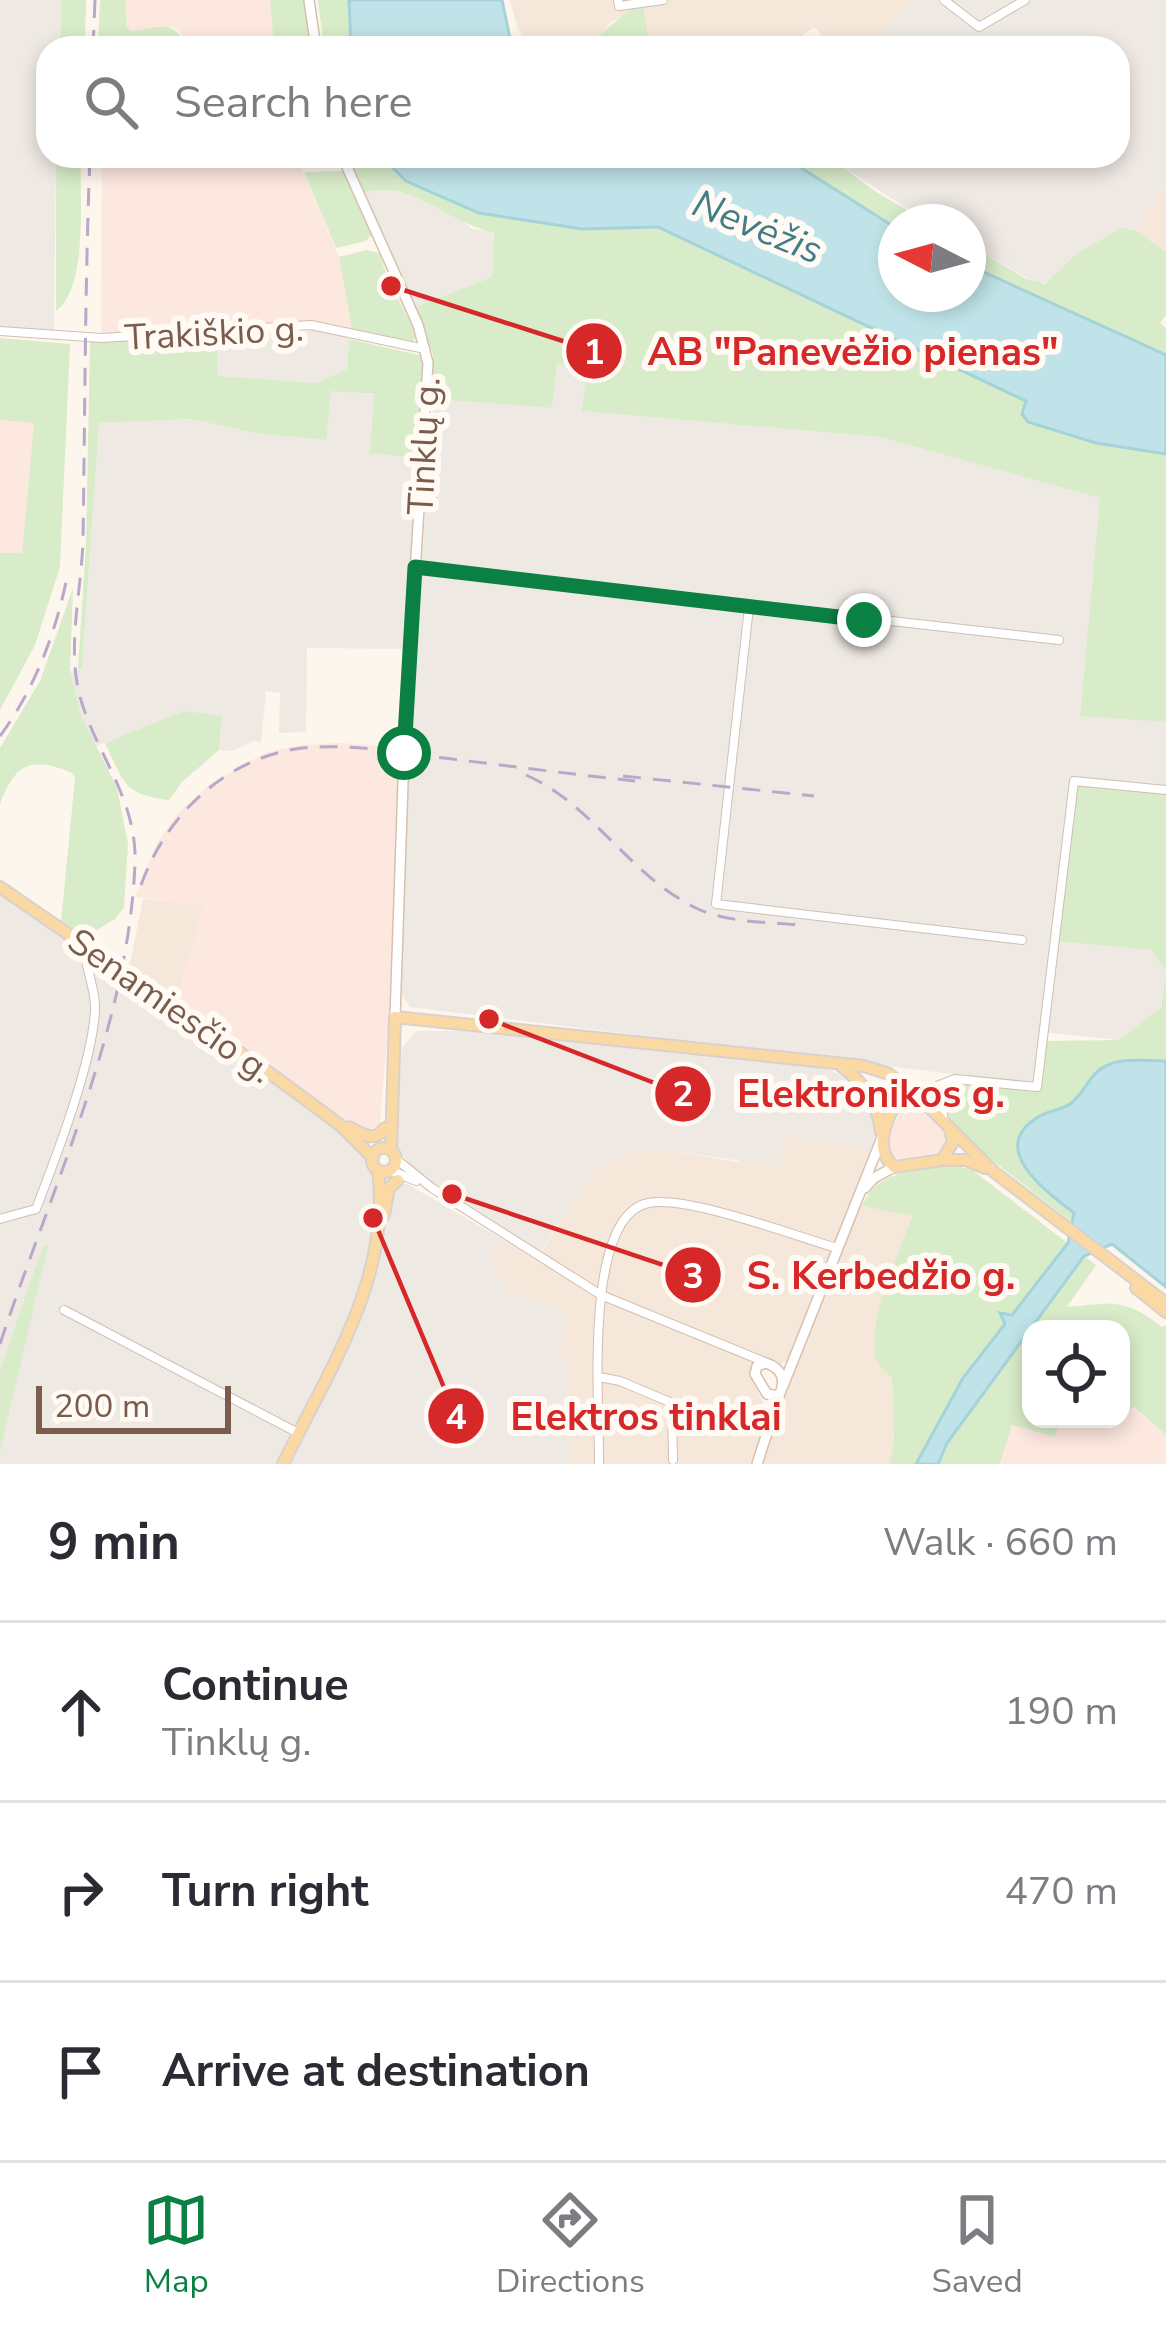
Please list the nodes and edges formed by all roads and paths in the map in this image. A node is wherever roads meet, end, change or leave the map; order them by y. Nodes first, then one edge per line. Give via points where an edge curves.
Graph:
1 (309, 0) edge
2 (618, 0) edge
3 (663, 0) edge
4 (944, 0) edge
5 (1025, 0) edge
6 (314, 36) edge
7 (347, 168) edge
8 (0, 331) edge
9 (426, 349) junction
10 (415, 567) junction
11 (749, 607) junction
12 (1059, 640) dead end
13 (1166, 790) edge
14 (0, 886) edge
15 (1022, 940) dead end
16 (94, 951) junction
17 (395, 1017) junction
18 (841, 1066) junction
19 (951, 1080) junction
20 (916, 1094) junction
21 (389, 1114) junction
22 (344, 1126) junction
23 (947, 1126) junction
24 (882, 1137) junction
25 (385, 1156) junction
26 (942, 1160) junction
27 (894, 1167) junction
28 (994, 1172) junction
29 (858, 1197) junction
30 (0, 1219) edge
31 (378, 1235) junction
32 (837, 1248) junction
33 (1122, 1272) junction
34 (601, 1294) junction
35 (1166, 1303) edge
36 (64, 1310) dead end
37 (1166, 1312) edge
38 (740, 1354) junction
39 (766, 1363) junction
40 (791, 1365) junction
41 (779, 1369) junction
42 (755, 1374) junction
43 (599, 1376) junction
44 (776, 1392) junction
45 (298, 1433) junction
46 (673, 1460) dead end
47 (283, 1464) edge
48 (599, 1464) edge
49 (758, 1464) edge

1 - 6 main road
2 - 3 street
4 - 5 street via 979,27
7 - 9 main road, Tinklų g.
8 - 9 street, Trakiškio g. via 119,338 320,326
9 - 10 main road, Tinklų g.
10 - 11 street
10 - 17 main road, Tinklų g.
11 - 12 street
11 - 15 street via 716,904
13 - 19 street via 1074,781 1037,1088
14 - 16 main road, Senamiesčio g.
16 - 22 main road, Senamiesčio g.
16 - 30 street via 87,965 96,1006 90,1046 46,1184 36,1209
17 - 18 main road
17 - 21 main road, Tinklų g.
18 - 20 main road via 874,1068
18 - 24 main road via 872,1096
19 - 20 street
19 - 23 street via 942,1095
20 - 23 main road
20 - 24 main road via 895,1102
21 - 25 main road, Tinklų g.
21 - 25 main road, Tinklų g.
22 - 25 main road, Senamiesčio g.
22 - 25 main road, Senamiesčio g.
23 - 26 main road via 951,1148
23 - 28 main road
24 - 27 main road
24 - 29 main road
25 - 31 main road
25 - 31 main road via 389,1188
25 - 34 street, Senamiesčio g.
26 - 27 main road
26 - 28 main road
27 - 29 main road
28 - 33 main road
29 - 32 main road
31 - 45 main road via 362,1301
32 - 34 street via 649,1203 614,1231
32 - 40 main road
33 - 35 main road
33 - 37 main road
34 - 38 street, Senamiesčio g.
34 - 43 street
36 - 45 street
38 - 39 street, Senamiesčio g.
38 - 42 street, Senamiesčio g.
39 - 41 main road
39 - 42 main road
40 - 41 main road
40 - 44 main road
41 - 44 main road
42 - 44 main road
43 - 46 street via 669,1401
43 - 48 street
44 - 49 main road
45 - 47 main road

